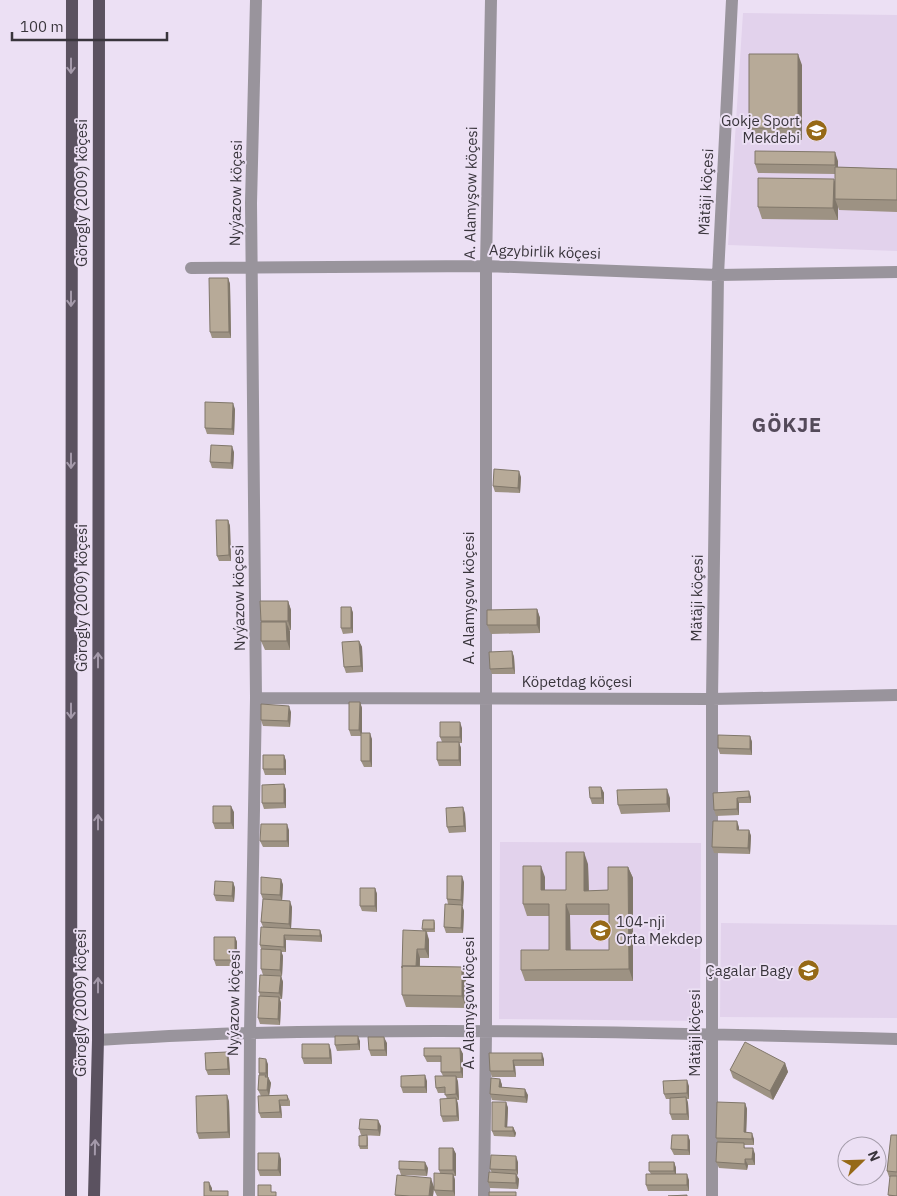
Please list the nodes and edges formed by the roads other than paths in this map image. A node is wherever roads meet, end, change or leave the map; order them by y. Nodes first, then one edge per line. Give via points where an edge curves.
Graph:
1 (72, 0) edge
2 (99, 0) edge
3 (256, 0) edge
4 (491, 0) edge
5 (732, 0) edge
6 (486, 266) junction
7 (251, 267) junction
8 (191, 268) dead end
9 (897, 272) edge
10 (718, 275) junction
11 (897, 695) edge
12 (256, 698) junction
13 (485, 699) junction
14 (712, 699) junction
15 (486, 1032) junction
16 (250, 1033) junction
17 (712, 1034) junction
18 (897, 1039) edge
19 (98, 1040) junction
20 (71, 1196) edge
21 (94, 1196) edge
22 (249, 1196) edge
23 (484, 1196) edge
24 (712, 1196) edge

1 -> 20 main road, Görogly (2009) köçesi
19 -> 2 main road, Görogly (2009) köçesi
3 - 7 street, Nyýazow köçesi
4 - 6 street, A. Alamyşow köçesi
5 - 10 street, Mätäji köçesi
6 - 7 street, Agzybirlik köçesi
6 - 10 street, Agzybirlik köçesi
6 - 13 street, A. Alamyşow köçesi
7 - 8 street, Agzybirlik köçesi
7 - 12 street, Nyýazow köçesi
9 - 10 street, Agzybirlik köçesi
10 - 14 street, Mätäji köçesi
11 - 14 street, Köpetdag köçesi
12 - 13 street, Köpetdag köçesi
12 - 16 street, Nyýazow köçesi
13 - 14 street, Köpetdag köçesi
13 - 15 street, A. Alamyşow köçesi
14 - 17 street, Mätäji köçesi
15 - 16 street
15 - 17 street
15 - 23 street, A. Alamyşow köçesi
16 - 19 street
16 - 22 street, Nyýazow köçesi
17 - 18 street
17 - 24 street, Mätäji köçesi
21 -> 19 main road, Görogly (2009) köçesi

